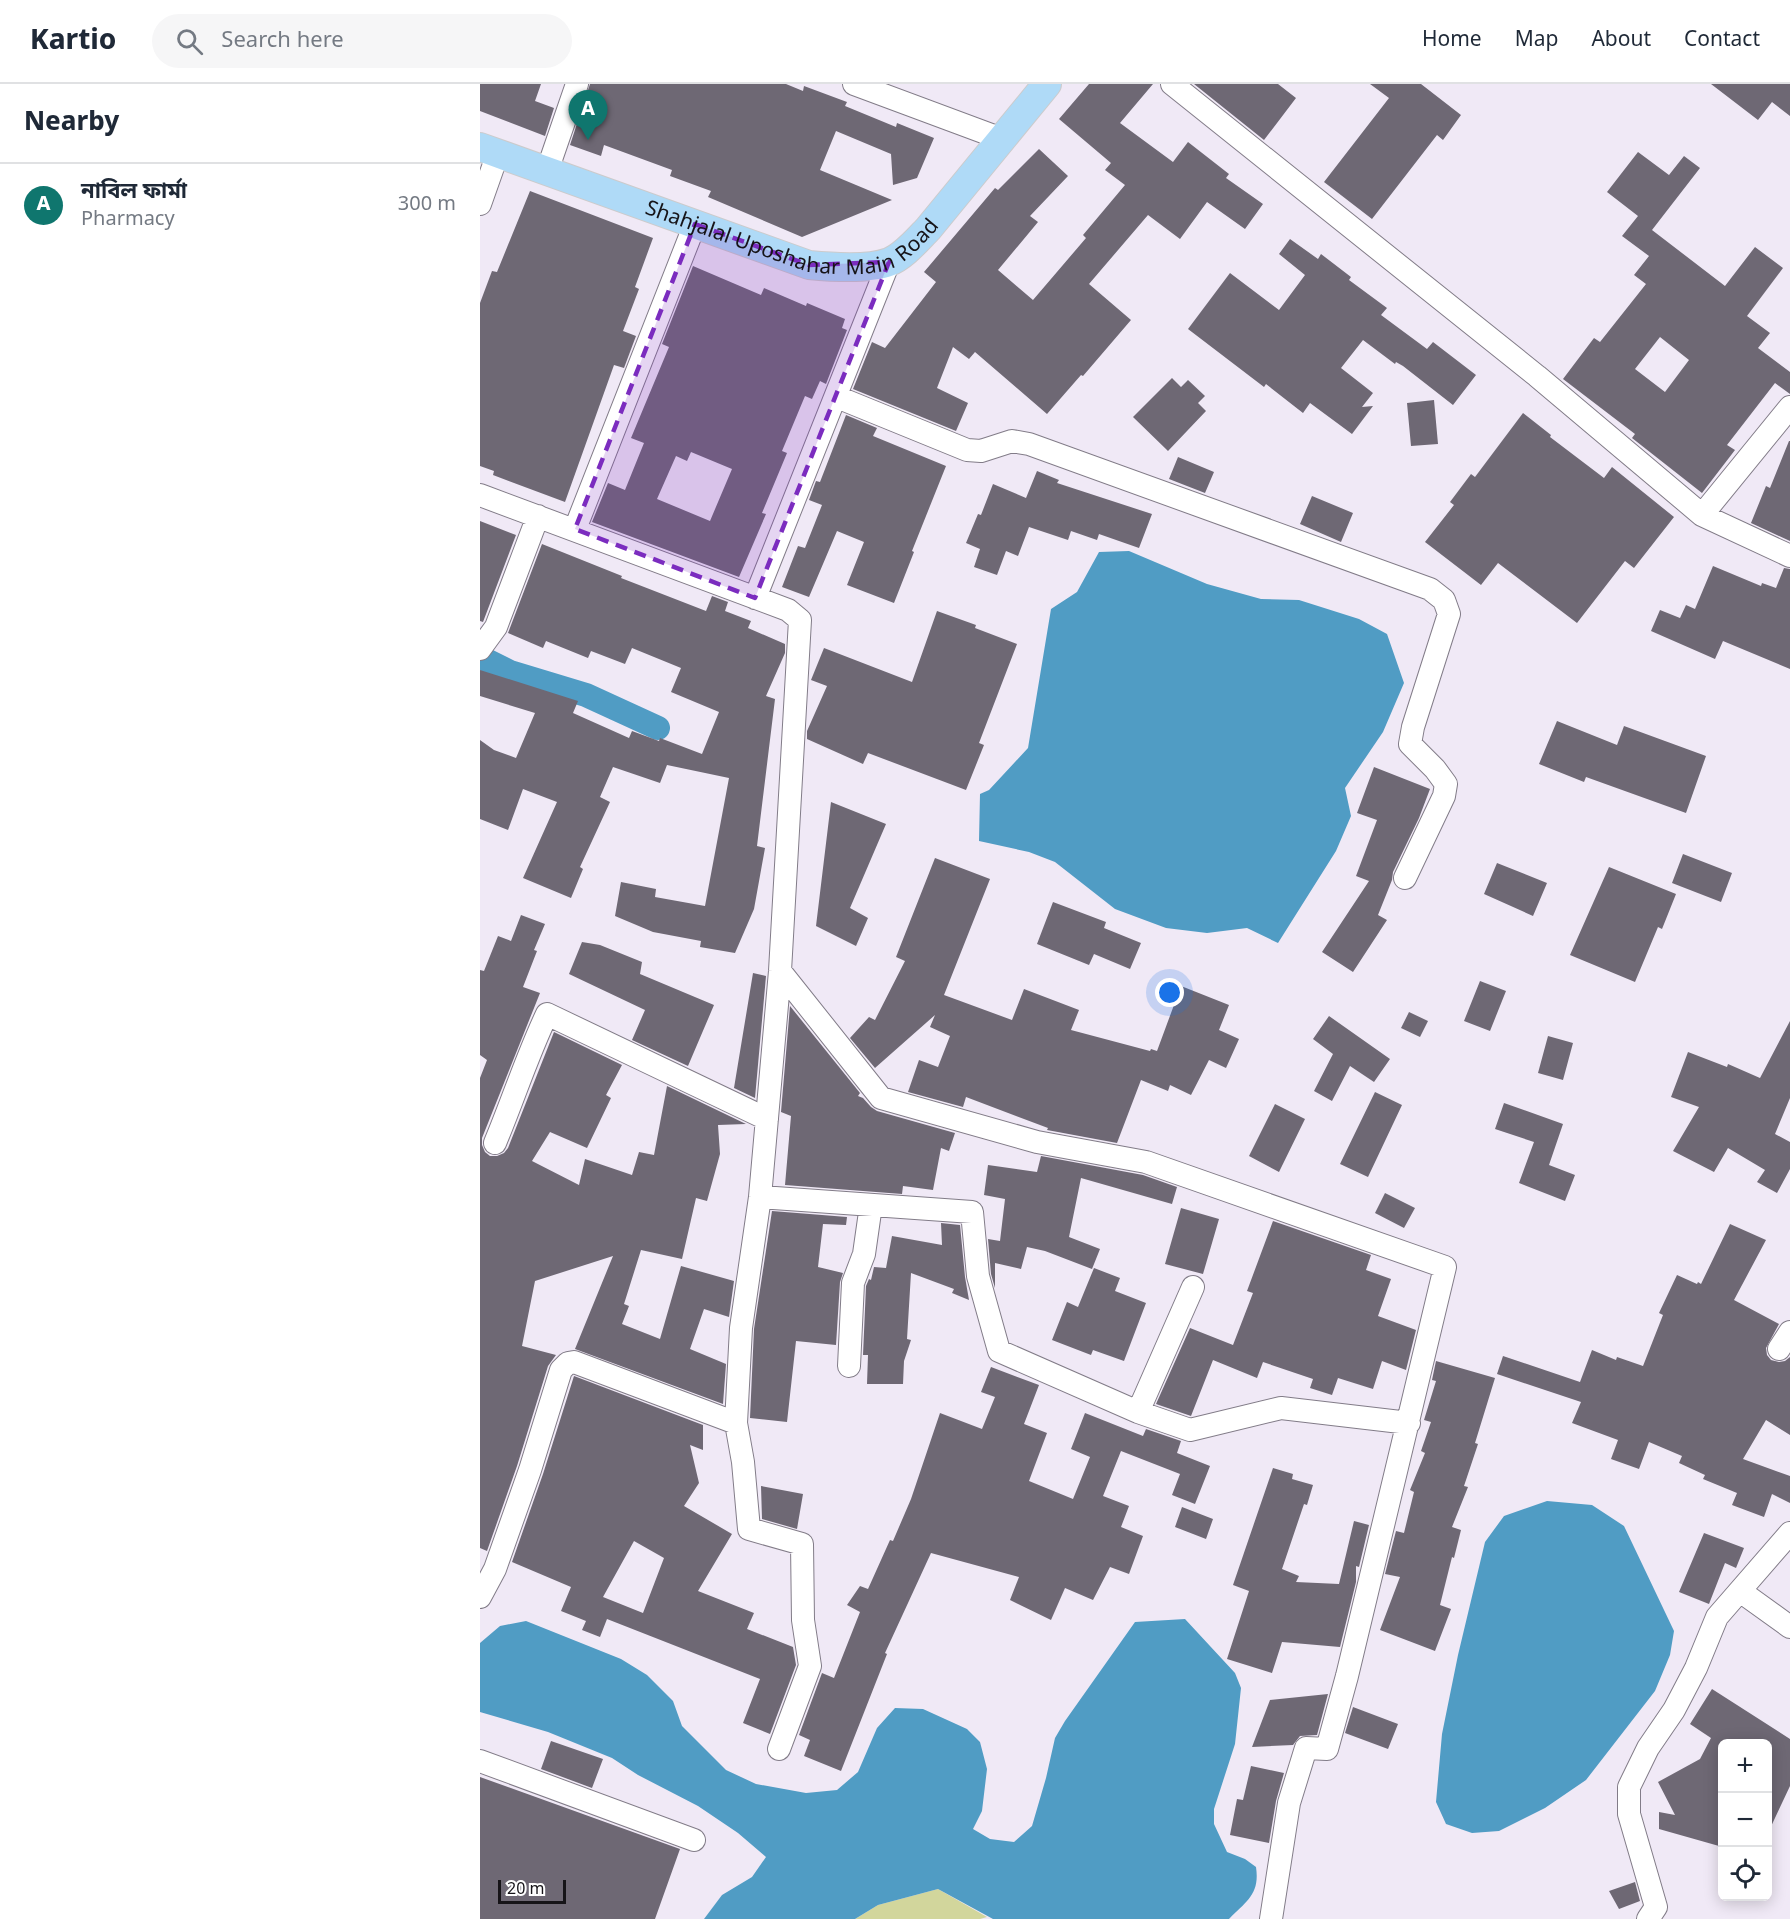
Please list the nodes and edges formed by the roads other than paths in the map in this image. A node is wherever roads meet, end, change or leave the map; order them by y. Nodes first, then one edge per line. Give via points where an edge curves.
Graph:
1 (577, 84) edge
2 (854, 84) edge
3 (1047, 84) edge
4 (1172, 84) edge
5 (1002, 139) junction
6 (489, 150) edge
7 (546, 171) junction
8 (480, 204) edge
9 (695, 224) junction
10 (889, 262) junction
11 (837, 397) junction
12 (1790, 407) edge
13 (480, 495) edge
14 (1702, 515) junction
15 (538, 516) junction
16 (575, 529) junction
17 (1790, 556) edge
18 (755, 598) junction
19 (480, 649) edge
20 (1405, 878) dead end
21 (780, 970) junction
22 (767, 1119) junction
23 (495, 1143) dead end
24 (760, 1197) junction
25 (871, 1205) junction
26 (1193, 1287) dead end
27 (849, 1366) dead end
28 (1138, 1412) junction
29 (736, 1423) junction
30 (1409, 1423) junction
31 (1790, 1533) edge
32 (1740, 1591) junction
33 (480, 1597) edge
34 (1790, 1627) edge
35 (779, 1749) dead end
36 (480, 1761) edge
37 (694, 1840) dead end
38 (1271, 1919) edge
39 (1648, 1919) edge

1 - 7 street
2 - 5 street
3 - 5 main road, Shahjalal Uposhahar Main Road
4 - 14 street via 1518,361
5 - 10 main road, Shahjalal Uposhahar Main Road via 928,229
6 - 7 main road, Shahjalal Uposhahar Main Road
6 - 8 street
7 - 9 main road, Shahjalal Uposhahar Main Road
9 - 10 main road, Shahjalal Uposhahar Main Road via 809,265 837,267
9 - 16 street
10 - 11 street
11 - 18 street
11 - 20 street via 967,450 981,451 1012,441 1029,444 1430,590 1444,600 1449,614 1410,744 1446,784
12 - 14 street
13 - 15 street
14 - 17 street
15 - 16 street
15 - 19 street via 496,627
16 - 18 street
18 - 21 street via 788,610 800,620
21 - 22 street
21 - 30 street via 881,1098 1037,1142 1146,1162 1445,1267
22 - 23 street via 547,1014
22 - 24 street
24 - 25 street
24 - 29 street via 741,1328
25 - 27 street via 864,1254 853,1283
25 - 28 street via 972,1212 978,1276 999,1352
26 - 28 street
28 - 30 street via 1190,1430 1281,1408
29 - 33 street via 568,1363 561,1370 495,1569
29 - 35 street via 749,1529 802,1545 803,1620 810,1666
30 - 38 street via 1327,1749 1306,1748 1289,1803
31 - 32 street
32 - 34 street
32 - 39 street via 1717,1617 1696,1668 1629,1787 1629,1814 1656,1907
36 - 37 street

